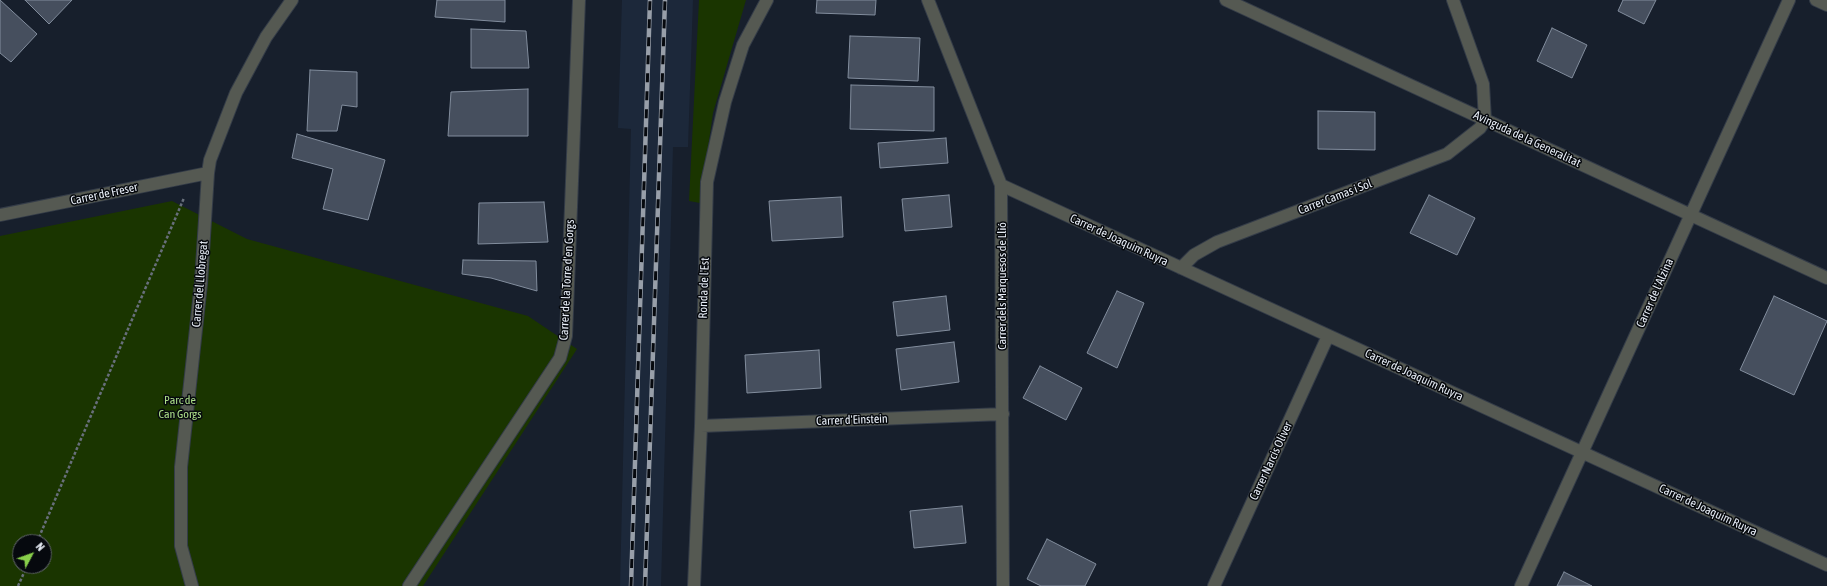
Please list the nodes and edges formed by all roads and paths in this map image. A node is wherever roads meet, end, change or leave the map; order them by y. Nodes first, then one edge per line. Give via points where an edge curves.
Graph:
1 (292, 0) edge
2 (579, 0) edge
3 (767, 0) edge
4 (928, 0) edge
5 (1226, 0) edge
6 (1453, 0) edge
7 (1789, 0) edge
8 (1816, 0) edge
9 (1827, 5) edge
10 (1485, 120) junction
11 (208, 173) junction
12 (1001, 185) junction
13 (184, 197) dead end
14 (0, 215) edge
15 (1691, 215) junction
16 (1181, 268) junction
17 (1827, 278) edge
18 (1328, 336) junction
19 (1003, 414) junction
20 (701, 426) junction
21 (1583, 453) junction
22 (40, 534) edge
23 (1827, 565) edge
24 (23, 574) edge
25 (18, 586) edge
26 (192, 586) edge
27 (409, 586) edge
28 (694, 586) edge
29 (1003, 586) edge
30 (1214, 586) edge
31 (1521, 586) edge

1 - 11 street, Carrer del Llobregat via 266,37 236,93 210,160
2 - 27 street, Carrer de la Torre d'en Gorgs via 566,336 560,358
3 - 20 street, Ronda de l'Est via 743,45 725,102 707,182
4 - 12 street, Carrer dels Marquesos de Llió
5 - 10 street, Avinguda de la Generalitat
6 - 10 street via 1483,84
7 - 15 street, Carrer de l'Alzina
8 - 9 street
10 - 15 street, Avinguda de la Generalitat
10 - 16 street, Carrer Camas i Sol via 1480,128 1447,154 1217,242 1194,255
11 - 14 street, Carrer de Freser
11 - 26 street, Carrer del Llobregat via 201,282 181,467 181,546
12 - 16 street, Carrer de Joaquim Ruyra
12 - 19 street, Carrer dels Marquesos de Llió
13 - 22 path
15 - 17 street, Avinguda de la Generalitat
15 - 21 street, Carrer de l'Alzina
16 - 18 street, Carrer de Joaquim Ruyra
18 - 21 street, Carrer de Joaquim Ruyra
18 - 30 street, Carrer Narcis Oliver
19 - 20 street, Carrer d'Einstein
19 - 29 street, Carrer dels Marquesos de Llió
20 - 28 street, Ronda de l'Est
21 - 23 street, Carrer de Joaquim Ruyra
21 - 31 street, Carrer de l'Alzina
24 - 25 path

